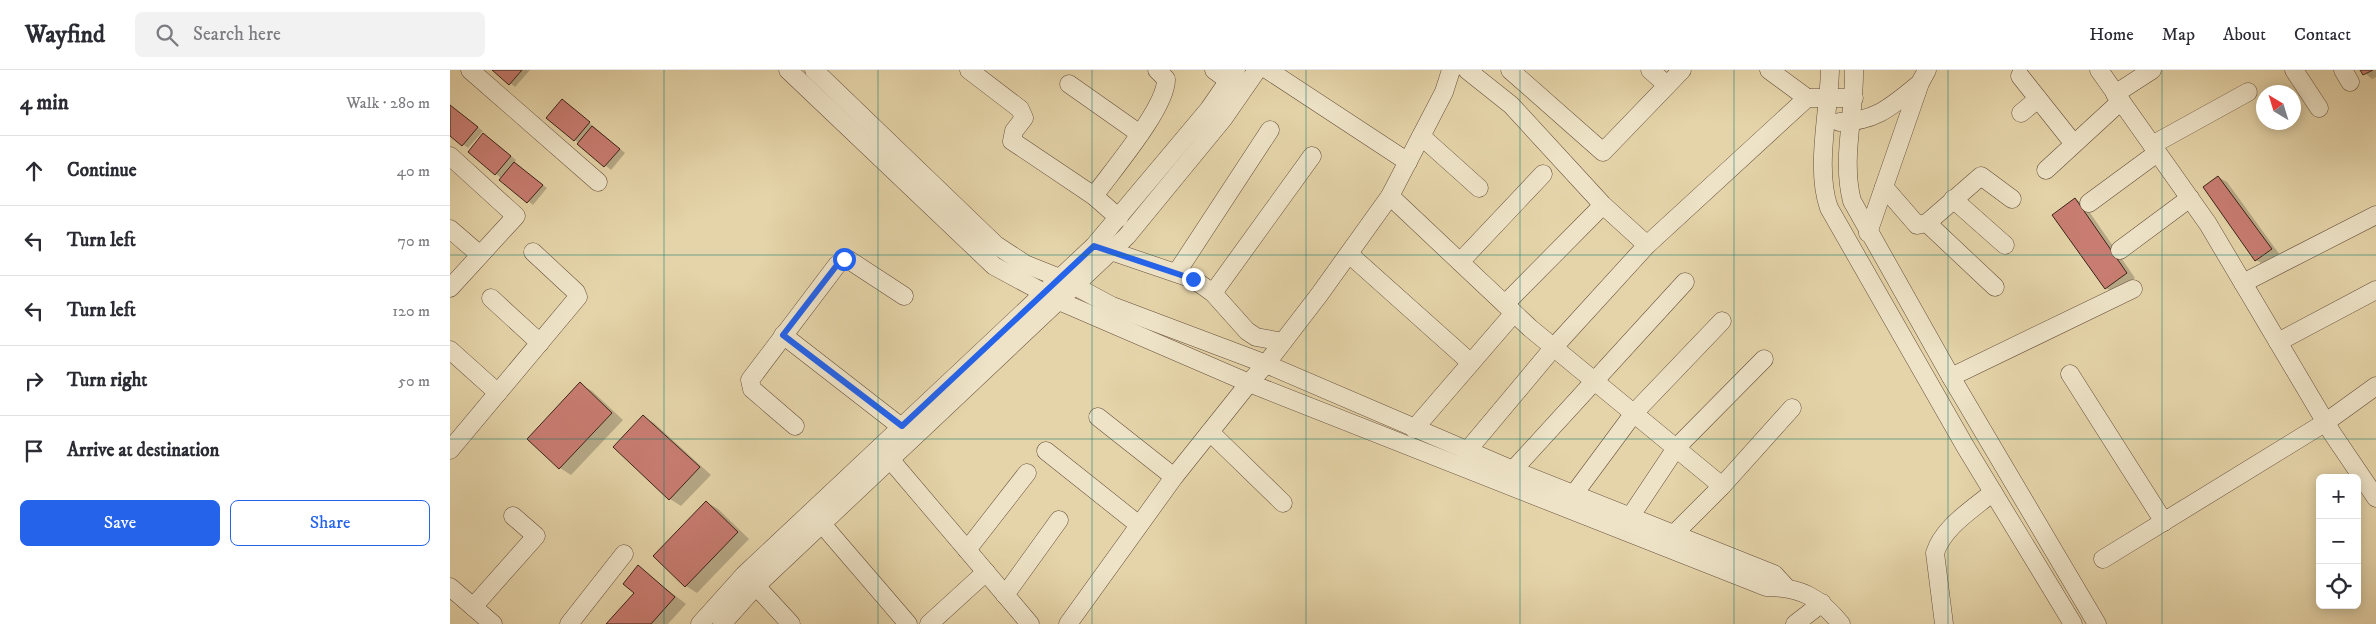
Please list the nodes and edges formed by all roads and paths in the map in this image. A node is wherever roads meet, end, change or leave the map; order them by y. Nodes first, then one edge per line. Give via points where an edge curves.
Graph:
1 (470, 70) edge
2 (788, 70) edge
3 (814, 70) edge
4 (969, 70) edge
5 (1157, 70) edge
6 (1214, 70) edge
7 (1257, 70) edge
8 (1268, 70) edge
9 (1451, 70) edge
10 (1466, 70) edge
11 (1510, 70) edge
12 (1650, 70) edge
13 (1682, 70) edge
14 (1769, 70) edge
15 (1830, 70) edge
16 (1854, 70) edge
17 (2099, 70) edge
18 (2294, 70) edge
19 (2150, 71) edge
20 (1232, 75) edge
21 (2020, 76) dead end
22 (1923, 77) edge
23 (1070, 84) dead end
24 (1668, 86) junction
25 (2248, 92) dead end
26 (2118, 97) junction
27 (1807, 98) junction
28 (1829, 98) junction
29 (1854, 98) junction
30 (2038, 99) junction
31 (2319, 108) dead end
32 (2021, 113) dead end
33 (1827, 122) junction
34 (1850, 122) junction
35 (1270, 130) dead end
36 (1140, 134) junction
37 (1421, 136) junction
38 (2074, 144) junction
39 (2155, 149) junction
40 (450, 156) edge
41 (1312, 156) dead end
42 (1408, 162) junction
43 (2046, 170) dead end
44 (1543, 174) dead end
45 (598, 182) dead end
46 (1884, 187) junction
47 (1479, 188) dead end
48 (1094, 196) junction
49 (1390, 196) junction
50 (2190, 198) junction
51 (1953, 199) junction
52 (2012, 199) dead end
53 (2089, 203) dead end
54 (1603, 205) junction
55 (2376, 215) edge
56 (1119, 218) junction
57 (1927, 223) junction
58 (450, 228) edge
59 (1868, 233) junction
60 (1646, 245) junction
61 (2005, 245) dead end
62 (1103, 248) junction
63 (2120, 250) dead end
64 (533, 252) dead end
65 (479, 254) junction
66 (1349, 254) junction
67 (1460, 262) junction
68 (1177, 272) junction
69 (1067, 282) junction
70 (1685, 282) dead end
71 (2243, 283) junction
72 (450, 288) edge
73 (1995, 288) dead end
74 (2133, 289) dead end
75 (2376, 290) edge
76 (1044, 292) junction
77 (1213, 294) junction
78 (904, 296) dead end
79 (491, 298) dead end
80 (1060, 301) junction
81 (1510, 308) junction
82 (1722, 321) dead end
83 (783, 335) junction
84 (540, 342) junction
85 (1283, 342) junction
86 (2278, 342) junction
87 (1554, 348) junction
88 (450, 350) edge
89 (1764, 359) dead end
90 (1471, 363) junction
91 (1266, 364) junction
92 (2070, 374) dead end
93 (1951, 377) junction
94 (1594, 380) junction
95 (1249, 383) junction
96 (2376, 386) edge
97 (498, 393) junction
98 (1792, 408) dead end
99 (1634, 413) junction
100 (1098, 417) dead end
101 (2326, 422) junction
102 (795, 426) dead end
103 (1414, 429) junction
104 (907, 431) junction
105 (1210, 432) junction
106 (1676, 448) junction
107 (450, 450) edge
108 (1046, 451) dead end
109 (1467, 451) junction
110 (885, 453) junction
111 (1513, 470) junction
112 (1026, 472) dead end
113 (1174, 477) junction
114 (1722, 486) junction
115 (2374, 490) edge
116 (1993, 492) junction
117 (1574, 494) junction
118 (1283, 503) dead end
119 (513, 516) dead end
120 (1630, 517) junction
121 (1059, 520) dead end
122 (2164, 522) junction
123 (822, 524) junction
124 (1139, 524) junction
125 (1673, 535) junction
126 (967, 550) junction
127 (624, 554) dead end
128 (2103, 559) dead end
129 (986, 572) junction
130 (756, 586) junction
131 (450, 587) edge
132 (1786, 587) junction
133 (1005, 595) junction
134 (1822, 603) junction
135 (473, 607) junction
136 (493, 624) edge
137 (569, 624) edge
138 (700, 624) edge
139 (722, 624) edge
140 (791, 624) edge
141 (908, 624) edge
142 (929, 624) edge
143 (1030, 624) edge
144 (1068, 624) edge
145 (1795, 624) edge
146 (1841, 624) edge
147 (1944, 624) edge
148 (2073, 624) edge
149 (2098, 624) edge

1 - 45 street
2 - 76 street via 994,266
3 - 69 street via 996,245 1025,264
4 - 48 street via 1020,109 1024,118 1014,131 1012,141
5 - 36 street via 1166,79 1166,86
6 - 20 street
7 - 62 street via 1223,119 1127,236
8 - 42 street
9 - 37 street via 1444,92
10 - 54 street via 1511,105
11 - 24 street via 1603,152
12 - 24 street
13 - 24 street
14 - 27 street
15 - 28 street
16 - 29 street
17 - 26 street
18 - 31 street
19 - 26 street
20 - 56 street via 1209,109
21 - 30 street
22 - 34 street via 1879,115
22 - 46 street
23 - 36 street
25 - 39 street
26 - 38 street
26 - 39 street
27 - 28 street
27 - 60 street
28 - 29 street
28 - 33 street
29 - 34 street
30 - 32 street
30 - 38 street
33 - 34 street
33 - 116 street via 1822,174 1830,208
34 - 59 street via 1848,187
35 - 68 street
36 - 48 street
37 - 42 street
37 - 47 street
38 - 43 street
39 - 50 street
39 - 53 street
40 - 65 street via 516,216
41 - 77 street
42 - 49 street
44 - 67 street
46 - 57 street via 1912,221 1918,225
46 - 59 street
48 - 56 street
49 - 66 street
49 - 67 street
50 - 63 street
50 - 71 street
51 - 52 street via 1981,176
51 - 57 street
51 - 61 street
54 - 60 street
54 - 81 street
55 - 71 street
56 - 62 street
57 - 73 street
58 - 65 street
59 - 93 street
60 - 87 street
62 - 68 street
62 - 69 street
64 - 84 street via 578,297
65 - 72 street
66 - 85 street
66 - 90 street
67 - 81 street
68 - 77 street
69 - 76 street
69 - 80 street
69 - 91 street via 1112,306
70 - 94 street
71 - 86 street
74 - 93 street
75 - 86 street
76 - 80 street
76 - 104 street via 949,384
77 - 85 street via 1247,331 1256,337
78 - 83 street via 844,259
79 - 84 street
80 - 95 street
80 - 104 street
81 - 87 street
81 - 90 street
82 - 99 street
83 - 102 street via 753,374 750,385
83 - 104 street
84 - 97 street
85 - 91 street
86 - 101 street
87 - 94 street
87 - 109 street
88 - 97 street
89 - 106 street
90 - 103 street
91 - 95 street
91 - 103 street
92 - 122 street
93 - 149 street
94 - 99 street
94 - 111 street
95 - 105 street
95 - 132 street via 1766,587
96 - 101 street
97 - 107 street
98 - 114 street
99 - 106 street
99 - 117 street
100 - 113 street
101 - 115 street
101 - 122 street
103 - 109 street
104 - 110 street
105 - 113 street
105 - 118 street
106 - 114 street
106 - 120 street
108 - 124 street
109 - 111 street
110 - 123 street
110 - 126 street
110 - 138 street via 744,575
111 - 117 street
112 - 126 street
113 - 124 street
114 - 125 street
116 - 147 street via 1939,542 1936,553
116 - 148 street
117 - 120 street
119 - 135 street via 536,536
120 - 125 street
121 - 133 street
122 - 128 street
123 - 130 street
123 - 141 street
124 - 144 street
125 - 132 street via 1774,574
126 - 129 street
127 - 137 street
129 - 133 street
129 - 142 street
130 - 139 street
130 - 140 street
131 - 135 street
132 - 134 street
133 - 143 street
134 - 145 street
134 - 146 street
135 - 136 street

